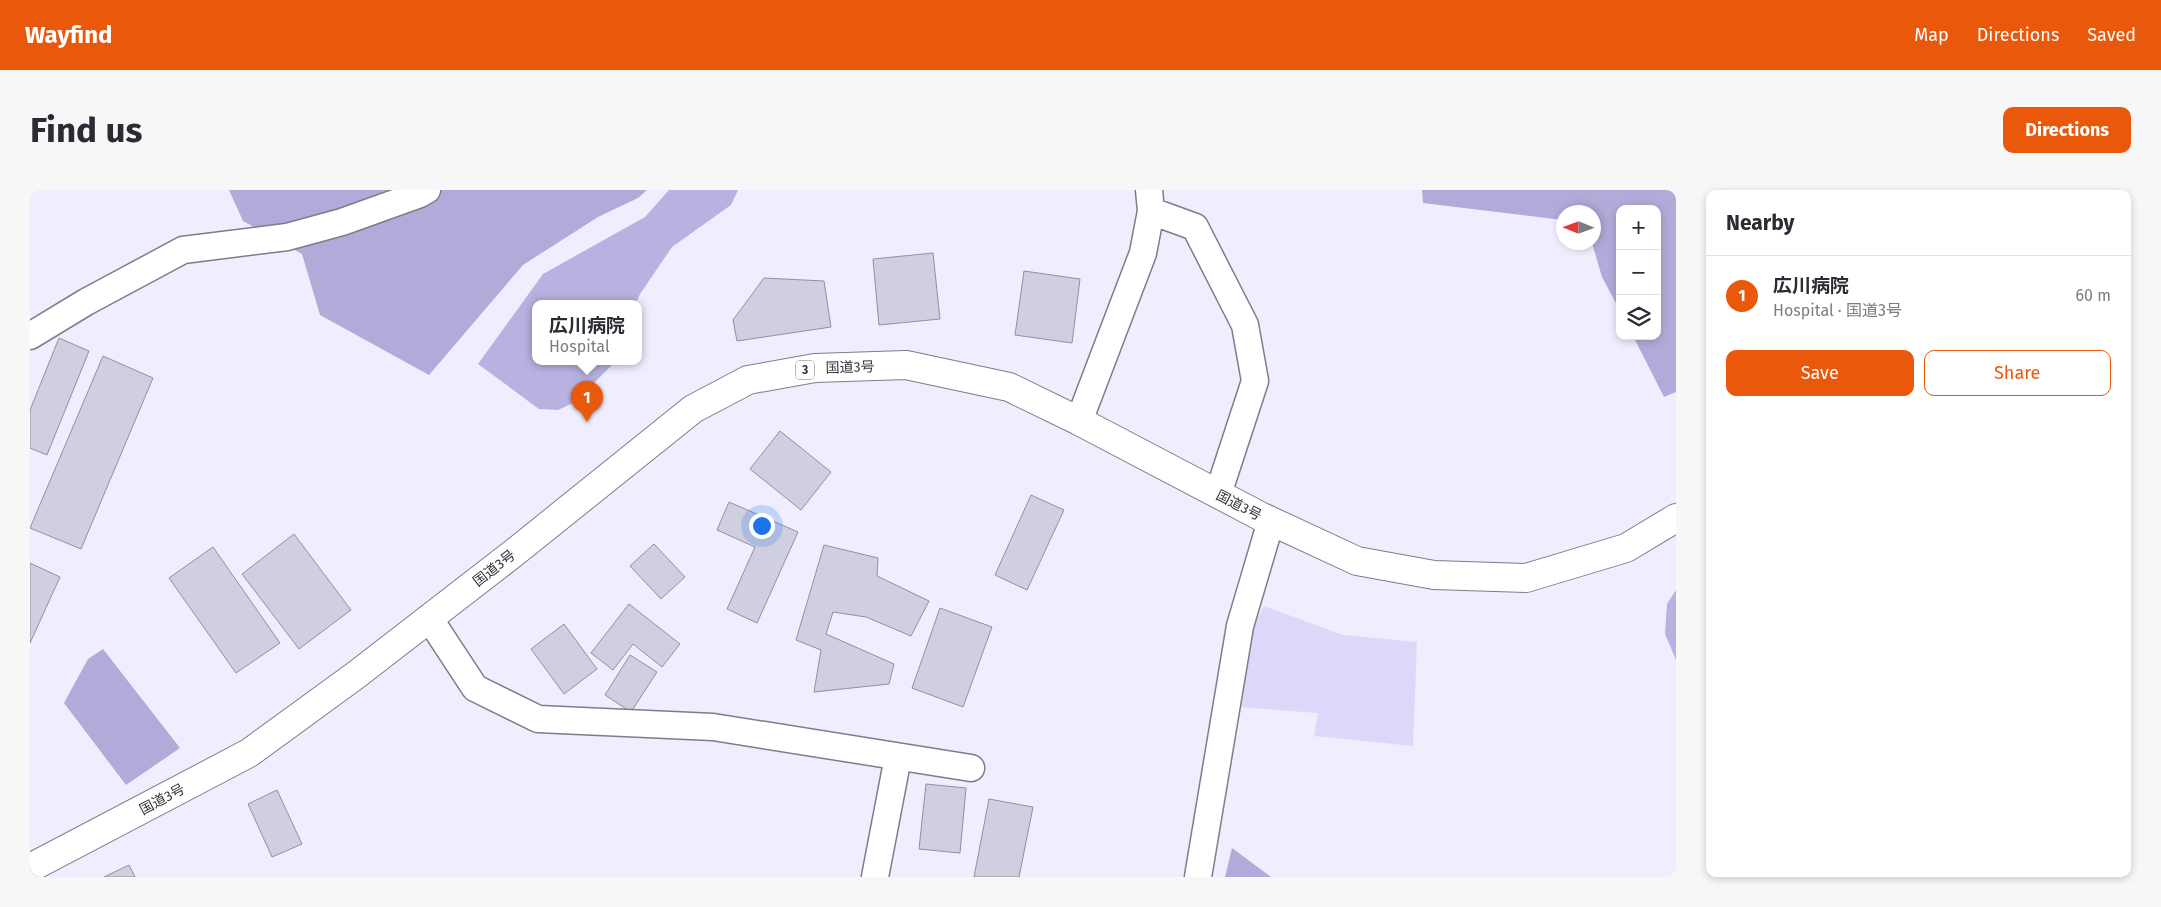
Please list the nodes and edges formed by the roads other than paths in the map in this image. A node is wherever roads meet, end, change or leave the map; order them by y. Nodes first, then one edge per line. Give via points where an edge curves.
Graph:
1 (427, 190) edge
2 (1150, 200) edge
3 (30, 336) edge
4 (1079, 420) junction
5 (1218, 494) junction
6 (1676, 518) edge
7 (1271, 521) junction
8 (429, 618) junction
9 (898, 757) junction
10 (971, 768) dead end
11 (30, 868) edge
12 (875, 877) edge
13 (1198, 877) edge

1 - 3 street via 342,222 287,236 183,250
2 - 4 street via 1143,253
2 - 5 street via 1195,228 1245,325 1255,381
4 - 5 highway, 国道3号 / 3
4 - 8 highway, 国道3号 / 3 via 1009,387 906,365 815,368 748,380 693,409
5 - 7 highway, 国道3号 / 3
6 - 7 highway, 国道3号 / 3 via 1626,548 1526,578 1434,575 1357,561
7 - 13 street via 1240,626
8 - 9 street via 474,688 538,719 712,727
8 - 11 highway, 国道3号 / 3 via 248,754
9 - 10 street
9 - 12 street

